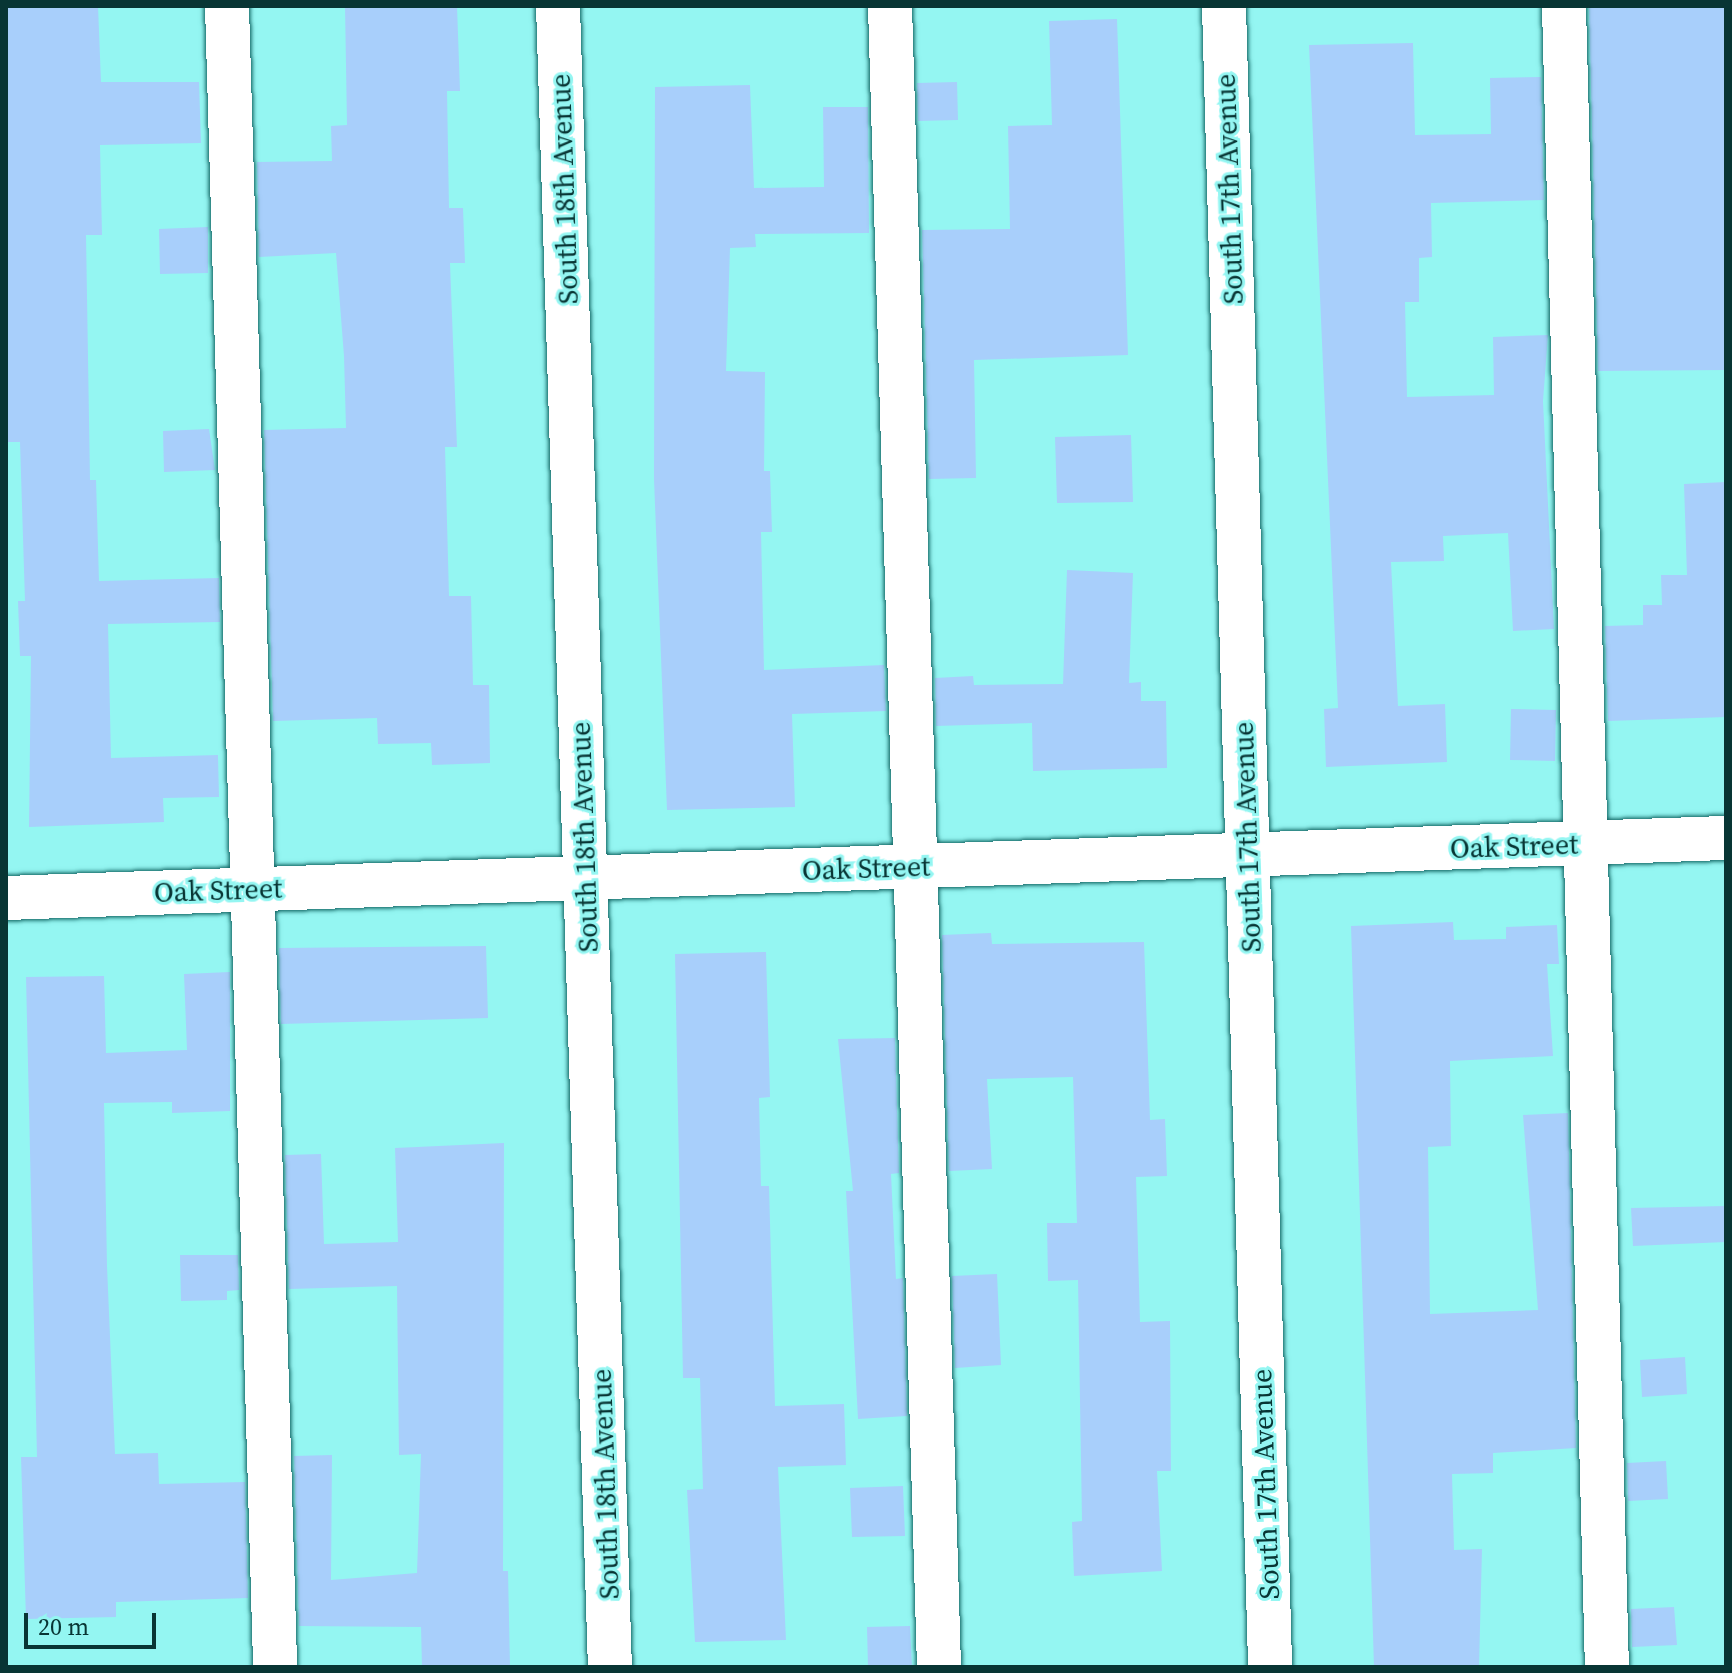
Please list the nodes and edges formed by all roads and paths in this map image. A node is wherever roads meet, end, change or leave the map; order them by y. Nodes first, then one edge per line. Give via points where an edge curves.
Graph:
1 (227, 6) edge
2 (558, 6) edge
3 (890, 6) edge
4 (1224, 6) edge
5 (1564, 6) edge
6 (1726, 838) edge
7 (1584, 843) junction
8 (1247, 855) junction
9 (917, 867) junction
10 (585, 878) junction
11 (252, 889) junction
12 (6, 898) edge
13 (275, 1667) edge
14 (610, 1667) edge
15 (939, 1667) edge
16 (1270, 1667) edge
17 (1607, 1667) edge

1 - 11 street
2 - 10 street, South 18th Avenue
3 - 9 street
4 - 8 street, South 17th Avenue
5 - 7 street
6 - 7 street, Oak Street
7 - 8 street, Oak Street
7 - 17 street
8 - 9 street, Oak Street
8 - 16 street, South 17th Avenue
9 - 10 street, Oak Street
9 - 15 street
10 - 11 street, Oak Street
10 - 14 street, South 18th Avenue
11 - 12 street, Oak Street
11 - 13 street

